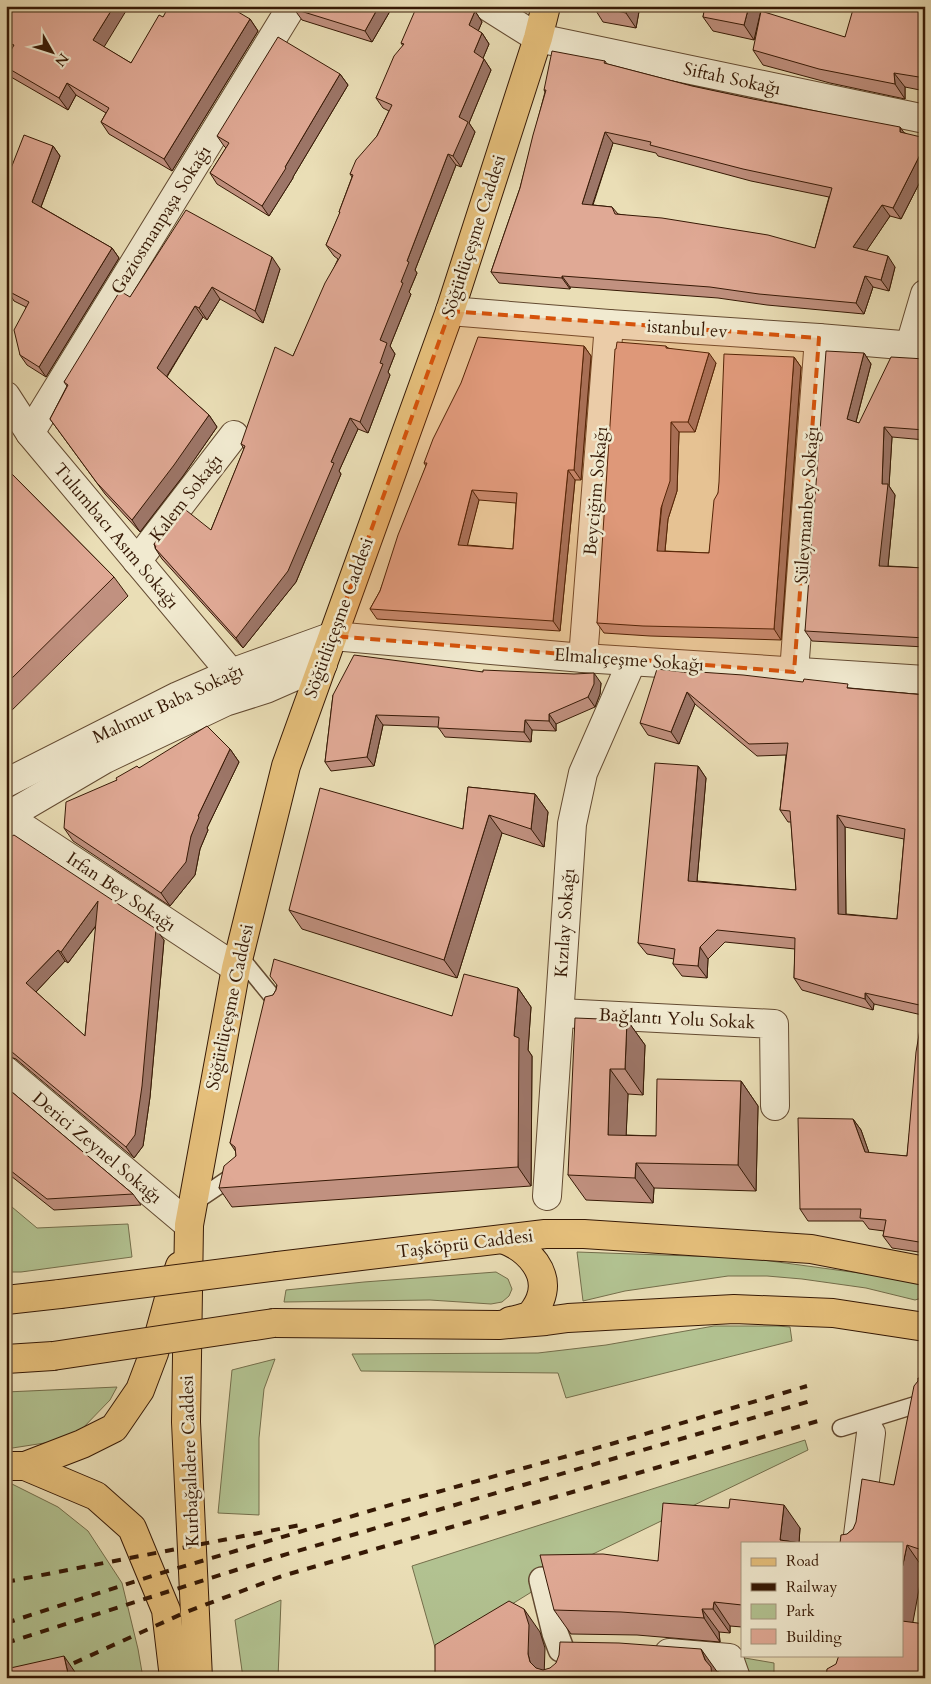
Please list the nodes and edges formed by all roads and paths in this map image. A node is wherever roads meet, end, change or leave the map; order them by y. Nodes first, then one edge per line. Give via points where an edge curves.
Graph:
1 (12, 6) edge
2 (292, 6) edge
3 (487, 6) edge
4 (546, 6) edge
5 (6, 15) edge
6 (538, 38) junction
7 (925, 120) edge
8 (925, 294) edge
9 (450, 311) junction
10 (609, 324) junction
11 (819, 338) junction
12 (917, 346) edge
13 (6, 396) edge
14 (30, 433) junction
15 (234, 435) dead end
16 (137, 561) junction
17 (333, 636) junction
18 (583, 658) junction
19 (632, 661) junction
20 (323, 664) junction
21 (794, 672) junction
22 (231, 673) junction
23 (925, 680) edge
24 (6, 783) edge
25 (7, 816) edge
26 (237, 962) junction
27 (280, 1006) edge
28 (560, 1013) junction
29 (6, 1072) edge
30 (775, 1106) dead end
31 (240, 1171) edge
32 (547, 1196) dead end
33 (190, 1224) junction
34 (505, 1240) junction
35 (925, 1271) edge
36 (6, 1300) edge
37 (499, 1325) junction
38 (925, 1326) edge
39 (6, 1359) edge
40 (925, 1402) edge
41 (874, 1425) junction
42 (841, 1428) dead end
43 (16, 1466) edge
44 (857, 1542) edge
45 (542, 1580) edge
46 (561, 1649) junction
47 (589, 1650) edge
48 (646, 1651) edge
49 (174, 1678) edge
50 (198, 1678) edge
51 (560, 1678) edge
52 (736, 1678) edge

1 - 5 street
2 - 14 street, Gaziosmanpaşa Sokağı
3 - 6 street
4 - 6 main road, Söğütlüçeşme Caddesi
6 - 7 street, Siftah Sokağı
6 - 9 main road, Söğütlüçeşme Caddesi
8 - 12 street
9 - 10 street, istanbul ev
9 - 17 main road, Söğütlüçeşme Caddesi
10 - 11 street, istanbul ev
10 - 18 street, Beyciğim Sokağı
11 - 12 street, istanbul ev
11 - 21 street, Süleymanbey Sokağı
13 - 14 street, Tulumbacı Asım Sokağı
14 - 16 street, Tulumbacı Asım Sokağı
15 - 16 street, Kalem Sokağı
16 - 22 street, Tulumbacı Asım Sokağı
17 - 18 street, Elmalıçeşme Sokağı
17 - 20 main road, Söğütlüçeşme Caddesi
17 - 22 street, Mahmut Baba Sokağı
18 - 19 street, Elmalıçeşme Sokağı
19 - 21 street, Elmalıçeşme Sokağı
19 - 28 street, Kızılay Sokağı via 583,773 572,824
20 - 25 street, Mahmut Baba Sokağı via 266,689 225,702 113,755
20 - 26 main road, Söğütlüçeşme Caddesi via 286,766
21 - 23 street, Elmalıçeşme Sokağı
22 - 24 street, Mahmut Baba Sokağı via 178,696
25 - 26 street, Irfan Bey Sokağı
26 - 27 lane
26 - 33 main road, Söğütlüçeşme Caddesi
28 - 30 street, Bağlantı Yolu Sokak via 774,1024
28 - 32 street, Kızılay Sokağı
29 - 33 street, Derici Zeynel Sokağı
31 - 33 lane
33 - 43 main road via 140,1390 114,1428 82,1444
33 - 50 main road, Kurbağalıdere Caddesi via 186,1422
34 - 35 main road, Taşköprü Caddesi via 545,1234 584,1234 811,1249
34 - 36 main road, Taşköprü Caddesi, bridge
34 - 37 main road via 518,1245 535,1263 541,1275 543,1292 531,1315
37 - 38 main road via 734,1308 833,1313
37 - 39 main road, bridge via 274,1323 52,1356
40 - 41 lane
41 - 42 lane
41 - 44 street
43 - 49 main road via 96,1496 132,1528 166,1610
45 - 46 street
46 - 47 street
46 - 51 street
48 - 52 street via 729,1658

